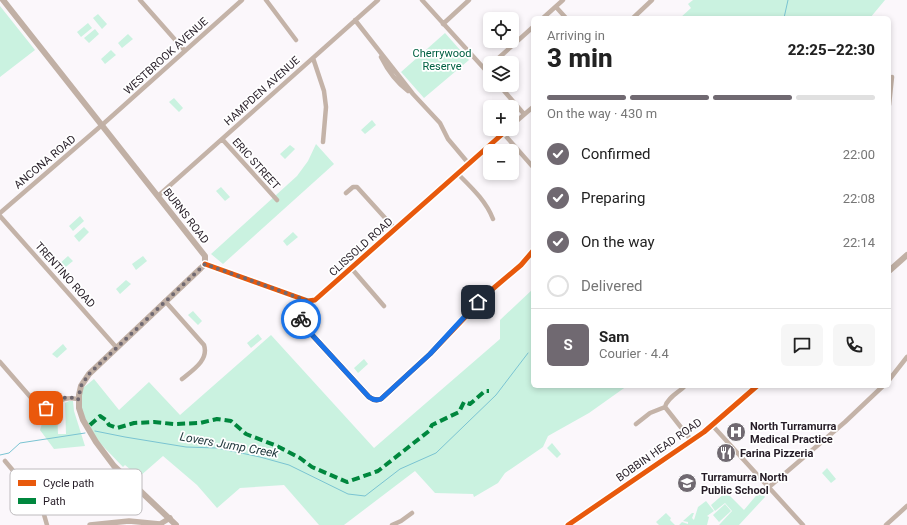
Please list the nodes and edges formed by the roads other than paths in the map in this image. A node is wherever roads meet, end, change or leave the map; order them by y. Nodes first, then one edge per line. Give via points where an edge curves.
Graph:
1 (3, 0) edge
2 (140, 0) edge
3 (242, 0) edge
4 (266, 0) edge
5 (378, 0) edge
6 (422, 0) edge
7 (469, 0) edge
8 (563, 0) edge
9 (652, 0) edge
10 (556, 7) junction
11 (545, 16) edge
12 (564, 16) edge
13 (635, 16) edge
14 (355, 20) junction
15 (443, 24) junction
16 (531, 29) edge
17 (296, 40) dead end
18 (185, 51) junction
19 (502, 56) edge
20 (313, 58) junction
21 (483, 67) edge
22 (892, 77) dead end
23 (891, 86) edge
24 (505, 92) edge
25 (531, 109) edge
26 (524, 114) junction
27 (519, 119) edge
28 (102, 126) junction
29 (500, 136) edge
30 (506, 136) edge
31 (222, 139) junction
32 (323, 142) dead end
33 (469, 164) junction
34 (531, 165) edge
35 (458, 174) junction
36 (346, 193) dead end
37 (158, 196) junction
38 (277, 200) dead end
39 (0, 214) edge
40 (493, 219) dead end
41 (396, 230) junction
42 (531, 252) edge
43 (907, 255) edge
44 (205, 264) junction
45 (891, 268) edge
46 (352, 269) junction
47 (165, 301) junction
48 (308, 301) junction
49 (384, 306) dead end
50 (116, 347) junction
51 (907, 357) edge
52 (0, 362) edge
53 (891, 377) edge
54 (182, 379) dead end
55 (683, 388) edge
56 (753, 388) edge
57 (881, 388) edge
58 (78, 400) junction
59 (666, 407) junction
60 (636, 424) dead end
61 (712, 425) junction
62 (691, 440) junction
63 (5, 461) dead end
64 (12, 469) edge
65 (117, 469) edge
66 (770, 487) junction
67 (142, 492) edge
68 (907, 506) edge
69 (412, 513) dead end
70 (45, 515) edge
71 (170, 518) junction
72 (149, 524) edge
73 (571, 524) edge
74 (47, 525) edge
75 (90, 525) edge
76 (176, 525) edge
77 (392, 525) edge
78 (803, 525) edge
79 (886, 525) edge

1 - 28 main road, BURNS ROAD
2 - 18 street
3 - 18 street, WESTBROOK AVENUE
4 - 17 street
5 - 14 street, HAMPDEN AVENUE
6 - 15 street
7 - 15 street
8 - 10 street
9 - 13 street
10 - 11 street
10 - 12 street
14 - 20 street, HAMPDEN AVENUE
14 - 33 street via 375,45 388,72 440,123 448,139
15 - 21 street
16 - 19 street
18 - 28 street, WESTBROOK AVENUE
20 - 31 street, HAMPDEN AVENUE
20 - 32 street via 324,91 326,107
22 - 23 street
24 - 26 street
25 - 26 street
26 - 27 street
28 - 37 main road, BURNS ROAD
28 - 39 street, ANCONA ROAD
29 - 33 street, CLISSOLD ROAD
30 - 34 street
31 - 37 street, HAMPDEN AVENUE
31 - 38 street, ERIC STREET
33 - 35 street, CLISSOLD ROAD
35 - 40 street via 481,198
35 - 41 street, CLISSOLD ROAD
36 - 41 street via 357,187
37 - 44 main road, BURNS ROAD via 204,256
39 - 50 street, TRENTINO ROAD
41 - 46 street, CLISSOLD ROAD
42 - 48 street via 430,354 378,400 369,397 303,325 302,313
43 - 45 main road
44 - 47 main road
44 - 48 street
46 - 48 street, CLISSOLD ROAD via 319,298
46 - 49 street
47 - 50 main road
47 - 54 street via 206,349 204,359
50 - 58 main road via 89,374 81,386
51 - 53 street
52 - 58 street via 33,400 46,408 63,398
55 - 59 street via 670,399
56 - 61 main road, BOBBIN HEAD ROAD
57 - 66 street
58 - 65 main road via 82,420
59 - 60 street via 650,413
59 - 62 street
61 - 62 main road, BOBBIN HEAD ROAD
61 - 66 street
62 - 73 main road, BOBBIN HEAD ROAD
63 - 64 street
66 - 78 street
67 - 71 main road
68 - 79 street
69 - 77 street
70 - 74 street
71 - 72 street via 160,524
71 - 76 main road
72 - 75 street via 129,521

